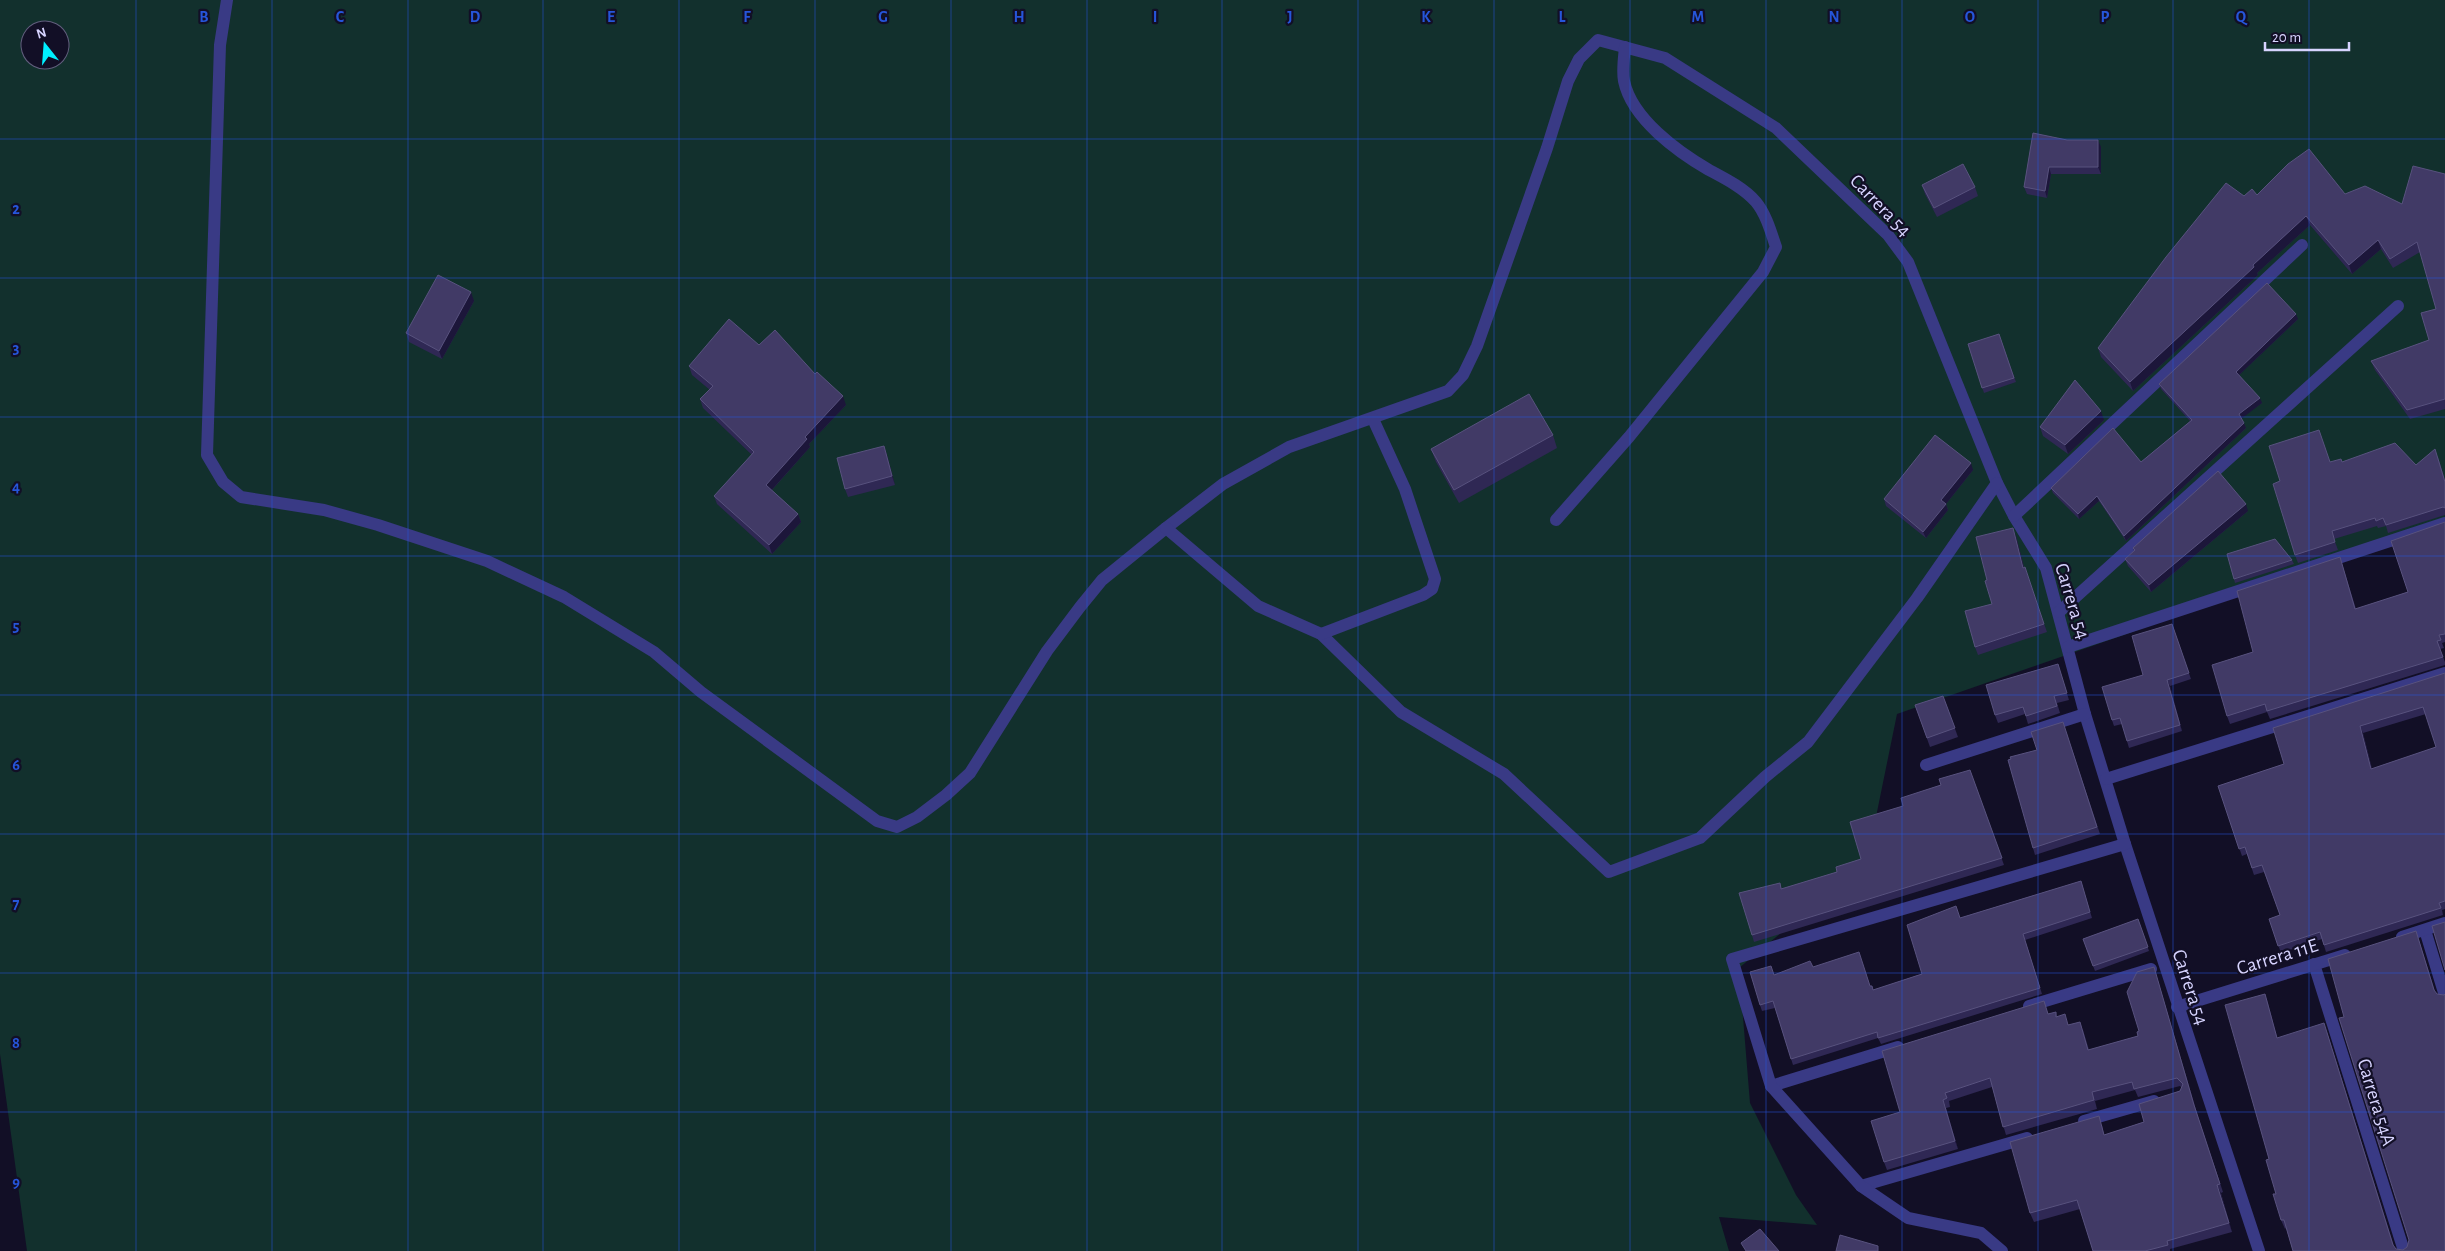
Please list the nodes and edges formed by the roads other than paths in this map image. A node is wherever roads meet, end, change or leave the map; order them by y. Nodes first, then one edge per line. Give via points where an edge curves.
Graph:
1 (227, 0) edge
2 (1625, 47) junction
3 (2302, 245) dead end
4 (2398, 306) dead end
5 (1373, 419) junction
6 (1996, 483) junction
7 (2014, 516) junction
8 (1556, 520) dead end
9 (2445, 522) edge
10 (1166, 528) junction
11 (2059, 612) junction
12 (1321, 634) junction
13 (2068, 647) junction
14 (2445, 673) edge
15 (2086, 714) junction
16 (1926, 765) dead end
17 (2106, 779) junction
18 (2125, 844) junction
19 (2445, 924) edge
20 (2424, 930) junction
21 (2388, 941) edge
22 (2360, 950) edge
23 (2314, 964) junction
24 (2163, 965) junction
25 (2445, 996) edge
26 (2177, 1007) junction
27 (2014, 1011) edge
28 (1911, 1043) edge
29 (1771, 1086) junction
30 (2169, 1097) edge
31 (2076, 1124) edge
32 (2038, 1135) edge
33 (1861, 1186) junction
34 (2002, 1251) edge
35 (2259, 1251) edge
36 (2404, 1251) edge

1 - 10 street via 220,55 207,455 222,482 241,498 324,510 378,525 487,561 564,597 654,652 700,692 877,822 898,827 946,795 970,773 1047,651 1080,607 1102,580
2 - 5 street, Carrera 54 via 1598,40 1579,59 1568,81 1477,346 1463,375 1448,391
2 - 6 street, Carrera 54 via 1665,58 1776,128 1888,235 1908,262
2 - 8 street via 1624,81 1636,108 1660,137 1756,202 1776,247 1757,280 1629,437
3 - 7 street
4 - 11 street
5 - 10 street via 1290,447 1223,484
5 - 12 street via 1404,489 1435,580 1432,589 1423,595
6 - 7 street, Carrera 54
6 - 12 street via 1917,598 1808,742 1700,838 1609,872 1504,774 1401,712
7 - 11 street, Carrera 54 via 2046,568
9 - 13 street
10 - 12 street via 1258,606
11 - 13 street, Carrera 54
13 - 15 street, Carrera 54
14 - 17 street
15 - 16 street
15 - 17 street, Carrera 54
17 - 18 street, Carrera 54
18 - 24 street, Carrera 54
18 - 29 street via 1732,959
19 - 20 street
20 - 21 street
20 - 25 street
22 - 23 street, Carrera 11E
23 - 26 street, Carrera 11E
23 - 36 street, Carrera 54A
24 - 26 street, Carrera 54
24 - 27 street
26 - 35 street, Carrera 54
28 - 29 street
29 - 33 street
30 - 31 street
32 - 33 street
33 - 34 street via 1908,1218 1981,1232

